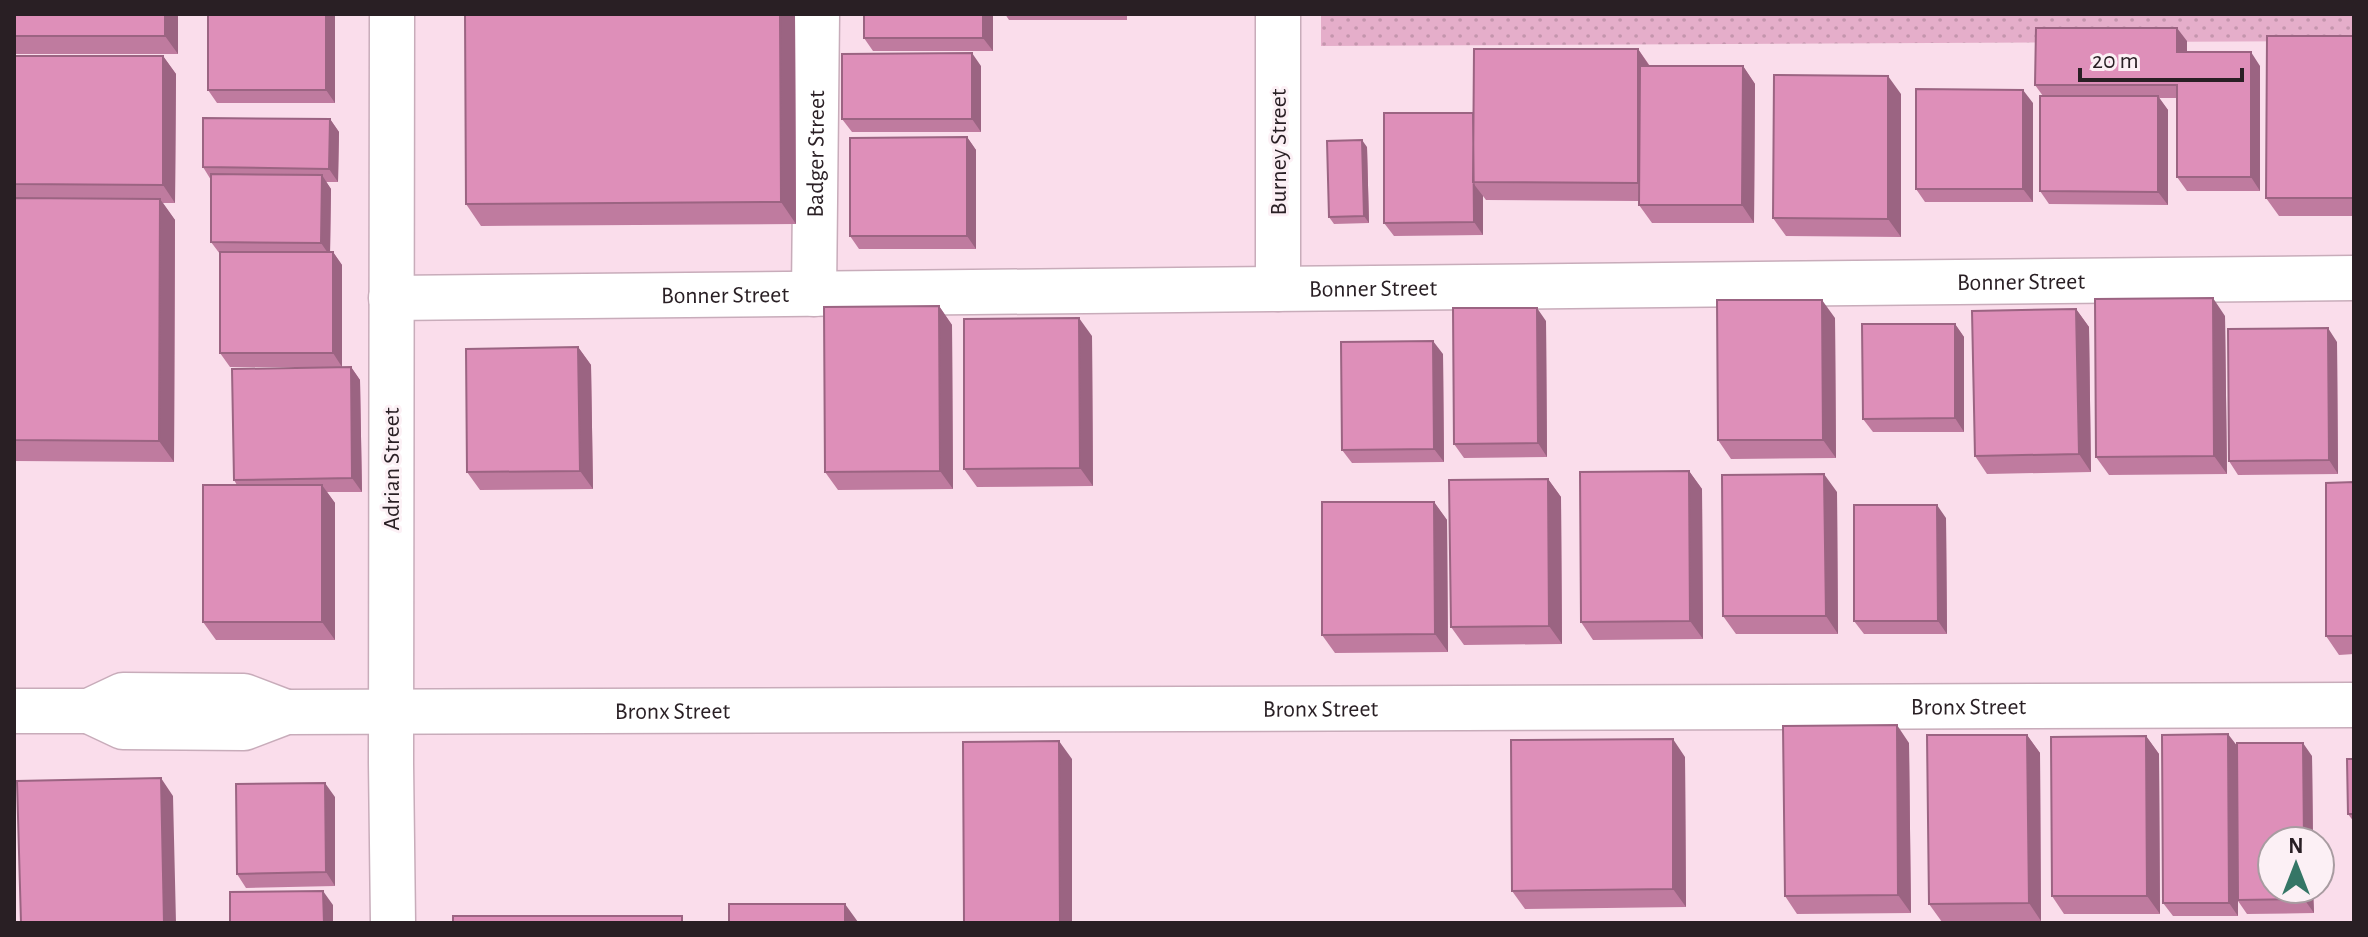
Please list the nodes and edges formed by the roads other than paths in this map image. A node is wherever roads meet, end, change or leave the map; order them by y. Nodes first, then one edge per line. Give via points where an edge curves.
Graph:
1 (392, 14) edge
2 (817, 14) edge
3 (1278, 14) edge
4 (2354, 278) edge
5 (1278, 289) junction
6 (814, 294) junction
7 (391, 298) junction
8 (2354, 705) edge
9 (14, 711) edge
10 (391, 711) junction
11 (393, 923) edge

1 - 7 street, Adrian Street
2 - 6 street, Badger Street
3 - 5 street, Burney Street
4 - 5 street, Bonner Street
5 - 6 street, Bonner Street
6 - 7 street, Bonner Street
7 - 10 street, Adrian Street
8 - 10 street, Bronx Street
9 - 10 street, Bronx Street via 89,711 123,727 244,728 286,712
10 - 11 street, Adrian Street

